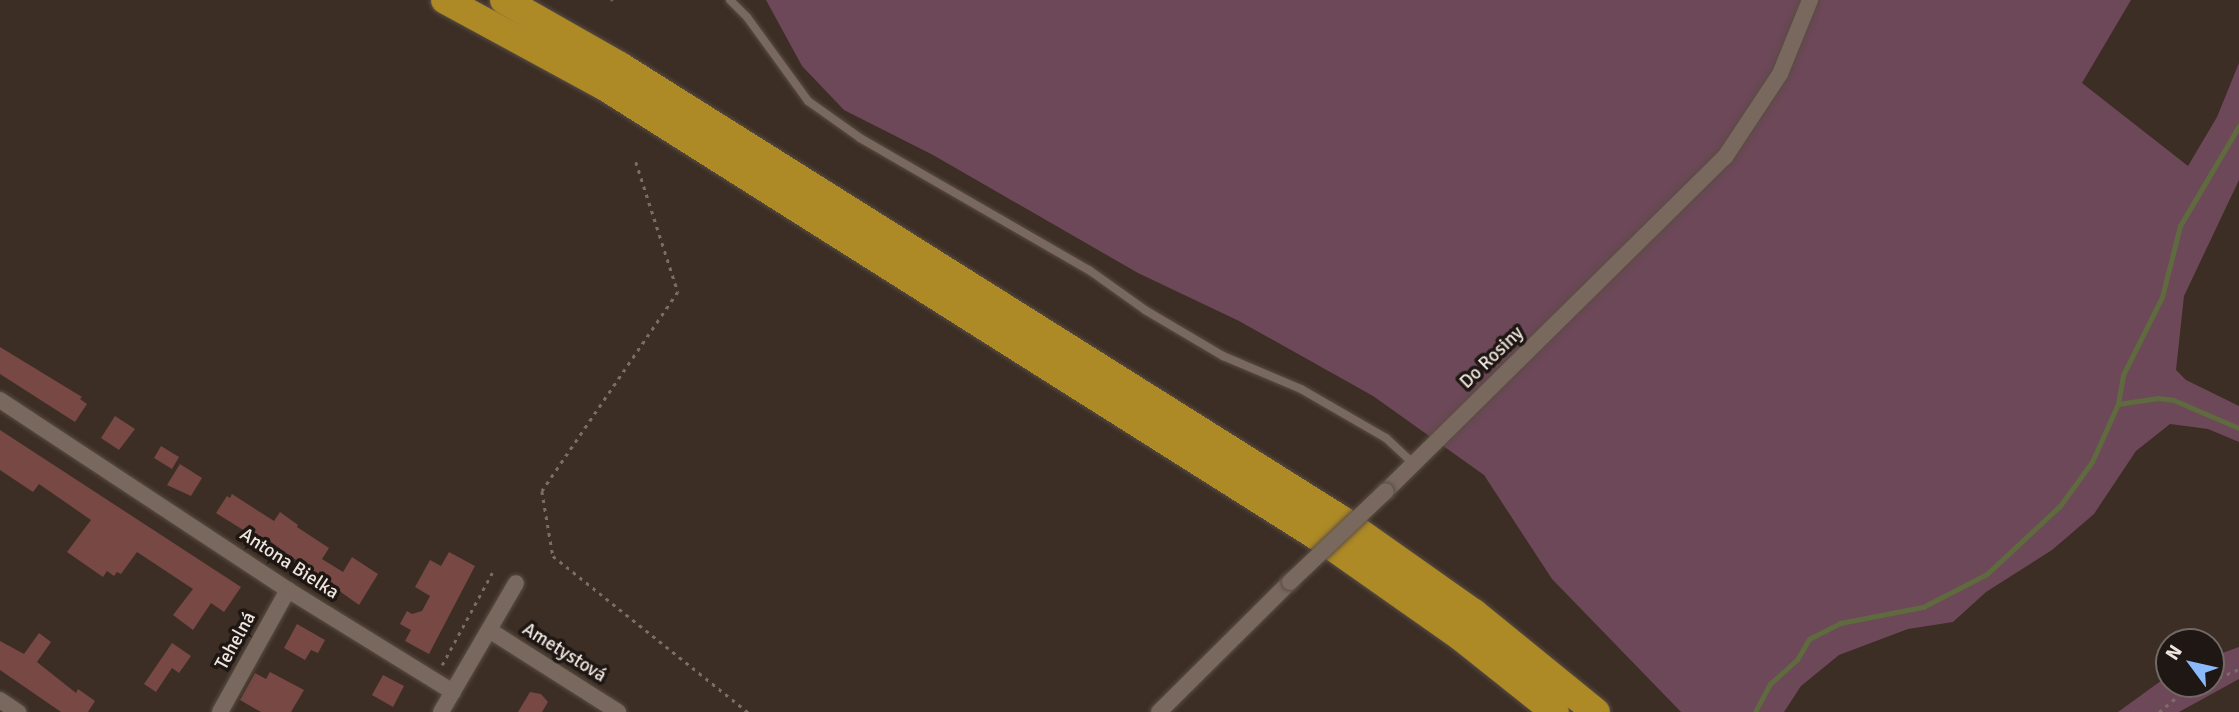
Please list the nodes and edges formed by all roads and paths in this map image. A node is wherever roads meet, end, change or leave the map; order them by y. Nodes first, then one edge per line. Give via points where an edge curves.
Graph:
1 (445, 0) edge
2 (504, 0) edge
3 (730, 0) edge
4 (1810, 0) edge
5 (636, 162) dead end
6 (0, 400) edge
7 (1414, 464) junction
8 (492, 573) dead end
9 (516, 583) dead end
10 (288, 590) junction
11 (489, 631) junction
12 (438, 672) dead end
13 (453, 692) junction
14 (2175, 698) edge
15 (0, 700) edge
16 (18, 712) edge
17 (220, 712) edge
18 (441, 712) edge
19 (618, 712) edge
20 (748, 712) edge
21 (1158, 712) edge
22 (1555, 712) edge
23 (1596, 712) edge
24 (2159, 712) edge

1 - 22 highway via 607,88 1326,542 1461,637
2 - 23 highway via 620,66 1342,520 1474,613
3 - 7 lane via 808,101 860,138 1089,270 1144,310 1223,356 1301,389 1386,438
4 - 7 street, Do Rosiny via 1780,74 1725,157
5 - 20 path via 678,292 542,491 553,556
6 - 10 street, Antona Bielka
7 - 21 street, Do Rosiny, bridge
8 - 12 path
9 - 11 street
10 - 13 street, Antona Bielka
10 - 17 street, Tehelná
11 - 13 street
11 - 19 street, Ametystová
13 - 18 street
14 - 24 path
15 - 16 street

